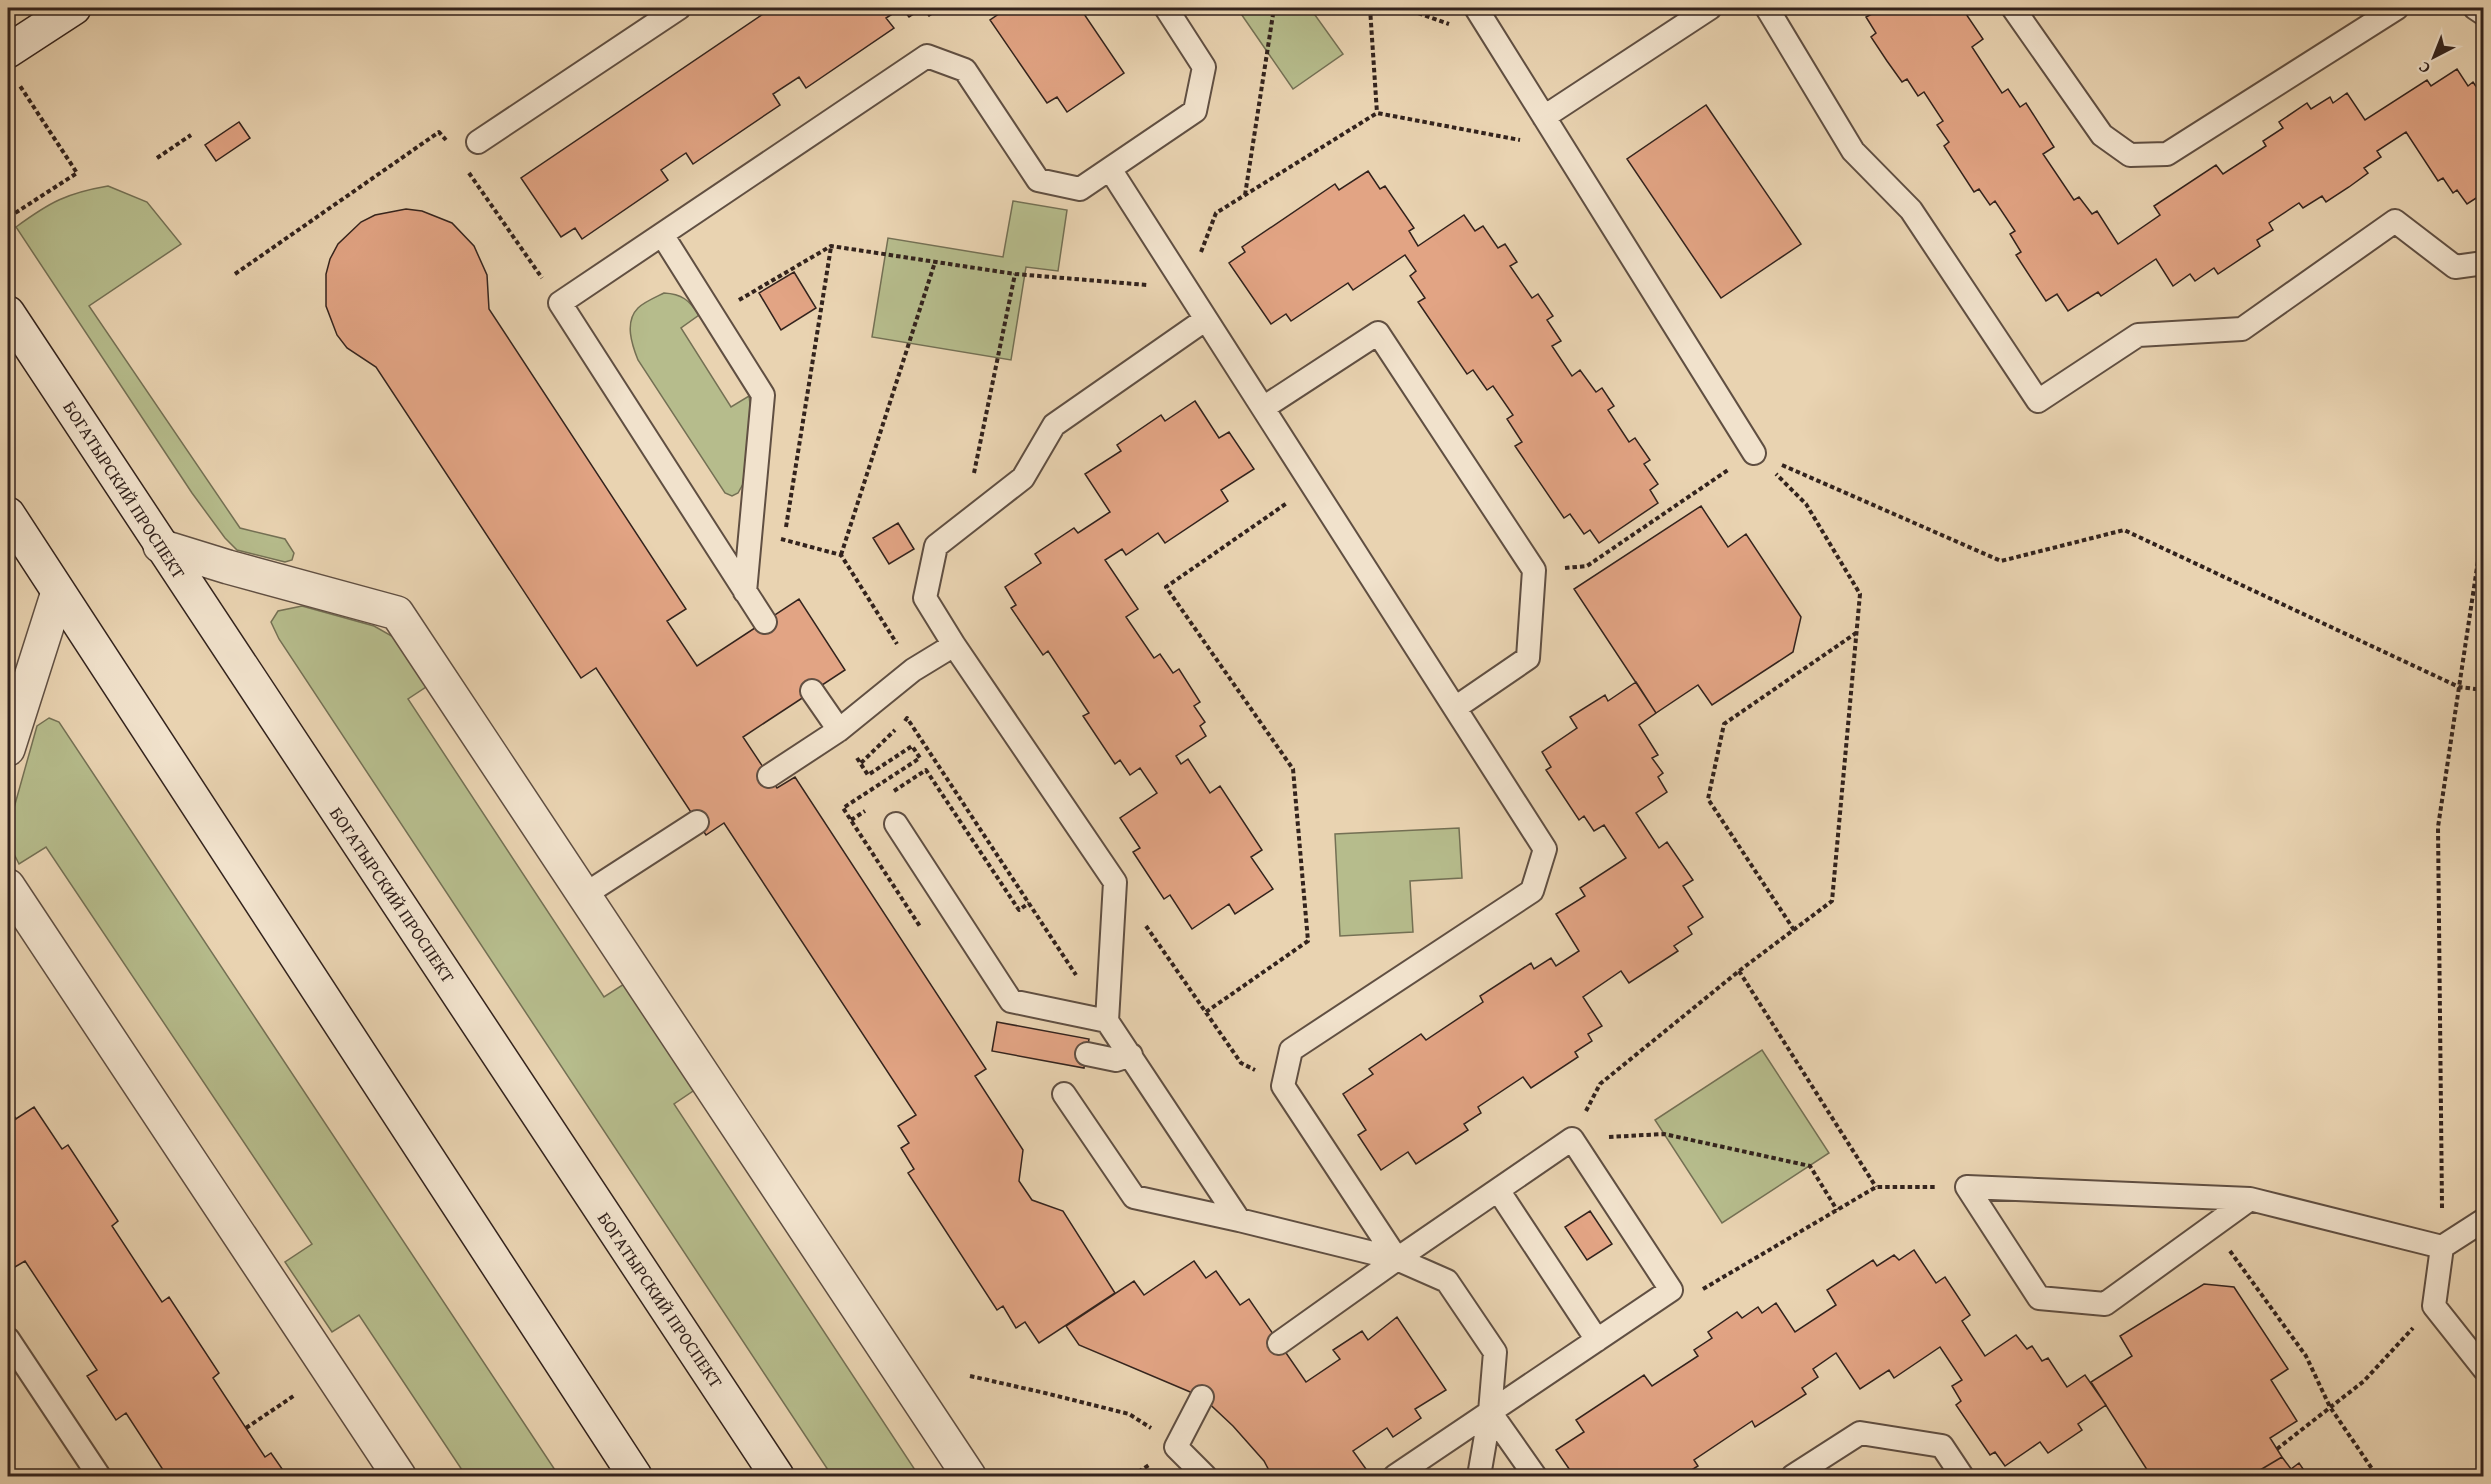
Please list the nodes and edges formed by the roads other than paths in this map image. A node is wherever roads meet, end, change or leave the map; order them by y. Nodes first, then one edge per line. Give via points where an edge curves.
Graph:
1 (74, 8) edge
2 (679, 8) edge
3 (1166, 8) edge
4 (1476, 8) edge
5 (1710, 8) edge
6 (1767, 8) edge
7 (2013, 8) edge
8 (2397, 8) edge
9 (2475, 8) edge
10 (656, 14) edge
11 (2484, 14) edge
12 (12, 66) edge
13 (1544, 117) junction
14 (477, 142) dead end
15 (1110, 169) junction
16 (663, 236) junction
17 (2484, 263) edge
18 (8, 313) edge
19 (1206, 319) junction
20 (1263, 408) junction
21 (1754, 453) road end
22 (8, 514) edge
23 (160, 546) junction
24 (58, 592) junction
25 (745, 592) junction
26 (765, 622) dead end
27 (954, 645) junction
28 (812, 692) dead end
29 (1455, 708) junction
30 (839, 730) junction
31 (8, 749) edge
32 (769, 776) dead end
33 (697, 822) dead end
34 (896, 824) dead end
35 (8, 886) edge
36 (584, 895) junction
37 (1107, 1021) junction
38 (1087, 1054) dead end
39 (1131, 1056) junction
40 (1064, 1094) dead end
41 (1498, 1190) junction
42 (2250, 1199) junction
43 (1239, 1220) junction
44 (2484, 1220) edge
45 (2442, 1247) junction
46 (1397, 1259) junction
47 (8, 1340) edge
48 (1597, 1340) junction
49 (1279, 1343) dead end
50 (2484, 1369) edge
51 (1202, 1397) dead end
52 (1490, 1412) junction
53 (99, 1476) edge
54 (399, 1476) edge
55 (635, 1476) edge
56 (777, 1476) edge
57 (969, 1476) edge
58 (1205, 1476) edge
59 (1395, 1476) edge
60 (1479, 1476) edge
61 (1535, 1476) edge
62 (1793, 1476) edge
63 (1962, 1476) edge

1 - 12 main road
2 - 10 lane
3 - 15 lane via 1204,68 1195,111
4 - 13 lane
5 - 13 lane
6 - 17 lane via 1853,152 1911,210 2038,401 2138,335 2242,329 2395,221 2455,267
7 - 8 lane via 2102,135 2130,155 2167,154
9 - 11 lane
10 - 14 lane
13 - 21 lane
15 - 16 lane via 1080,189 1038,180 964,70 927,56
15 - 19 lane
16 - 25 lane via 763,395
16 - 25 lane via 560,303
18 - 23 main road, БОГАТЫРСКИЙ ПРОСПЕКТ
19 - 20 lane
19 - 27 lane via 1054,425 1023,478 936,546 925,598
20 - 29 lane
20 - 29 lane via 1378,333 1534,570 1528,658
22 - 24 main road
23 - 36 main road via 397,613
23 - 56 main road, БОГАТЫРСКИЙ ПРОСПЕКТ
24 - 31 main road
24 - 55 main road
25 - 26 lane
27 - 30 lane via 913,670
27 - 37 lane via 1115,882
28 - 30 lane
29 - 46 lane via 1545,849 1532,891 1291,1050 1283,1086
30 - 32 lane
33 - 36 lane
34 - 37 lane via 1011,1001
35 - 54 main road
36 - 57 main road
37 - 39 lane
38 - 39 lane via 1116,1060
39 - 43 lane
40 - 43 lane via 1134,1197
41 - 46 lane
41 - 48 lane
41 - 48 lane via 1572,1139 1671,1290
42 - 42 lane via 1967,1187 2039,1298 2105,1304
42 - 45 lane
43 - 46 lane
44 - 45 lane
45 - 50 lane via 2434,1306
46 - 49 lane
46 - 52 lane via 1447,1281 1495,1352
47 - 53 lane
48 - 52 lane
51 - 58 lane via 1176,1447
52 - 59 lane
52 - 60 lane
52 - 61 lane
62 - 63 lane via 1860,1433 1941,1446

